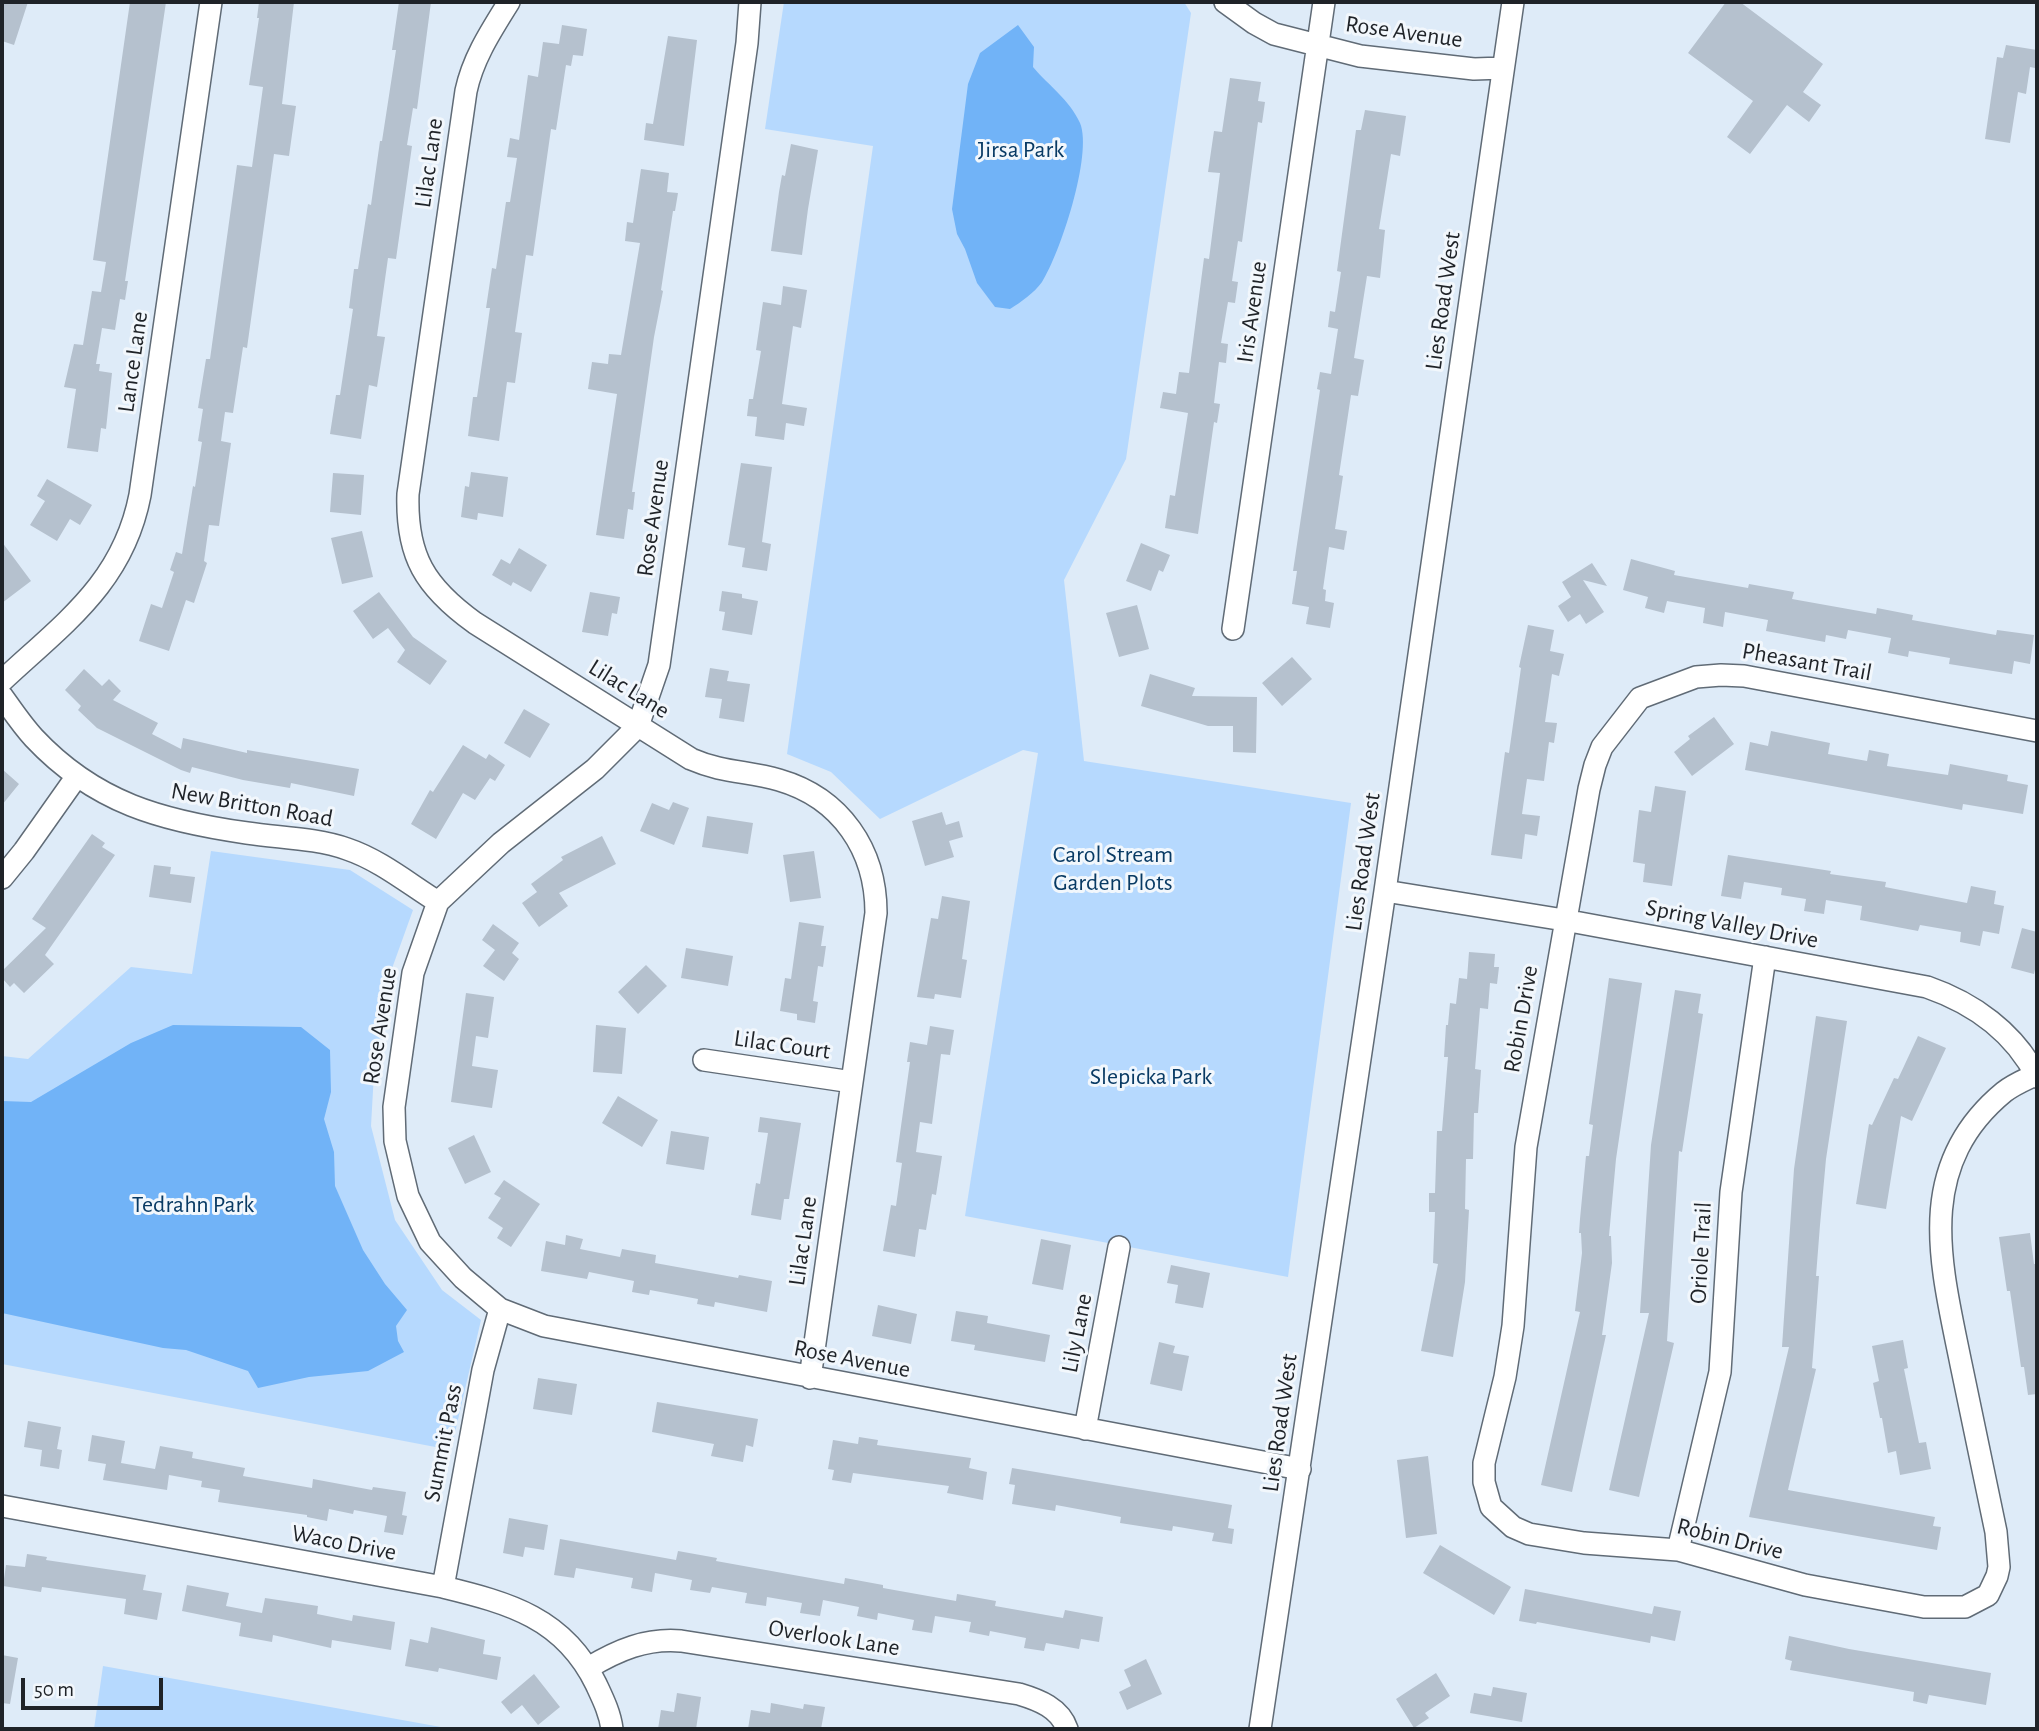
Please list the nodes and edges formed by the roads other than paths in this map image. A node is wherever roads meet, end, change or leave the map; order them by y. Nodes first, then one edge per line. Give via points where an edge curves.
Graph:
1 (211, 2) edge
2 (509, 2) edge
3 (750, 2) edge
4 (1225, 2) edge
5 (1324, 2) edge
6 (1513, 2) edge
7 (1317, 46) junction
8 (1503, 68) junction
9 (1233, 629) dead end
10 (2, 681) edge
11 (2, 696) edge
12 (638, 726) junction
13 (2037, 730) edge
14 (77, 776) junction
15 (2, 878) edge
16 (1385, 891) junction
17 (439, 902) junction
18 (1564, 919) junction
19 (1765, 957) junction
20 (705, 1060) dead end
21 (2037, 1075) edge
22 (852, 1082) junction
23 (1119, 1247) dead end
24 (500, 1309) junction
25 (810, 1378) junction
26 (1085, 1429) junction
27 (1300, 1469) junction
28 (2, 1506) edge
29 (1678, 1550) junction
30 (443, 1587) junction
31 (588, 1668) junction
32 (1066, 1727) edge
33 (612, 1729) edge
34 (1260, 1729) edge

1 - 10 street, Lance Lane via 132,527 116,563 95,592
2 - 12 street, Lilac Lane via 469,73 408,494 409,528 430,584 457,610
3 - 12 street, Rose Avenue via 659,665
4 - 7 street, Rose Avenue via 1274,34
5 - 7 street, Iris Avenue
6 - 8 street, Lies Road West
7 - 8 street, Rose Avenue via 1360,56
7 - 9 street, Iris Avenue
8 - 16 street, Lies Road West
11 - 14 street, New Britton Road via 34,738
12 - 17 street, Rose Avenue via 595,769 501,842
12 - 22 street, Lilac Lane via 710,767 776,779 807,791 855,833 874,882 876,913
13 - 18 street, Pheasant Trail via 1744,676 1696,677 1640,698 1610,735 1594,765
14 - 15 street
14 - 17 street, New Britton Road via 125,803 171,820 346,849 369,858
16 - 18 street, Spring Valley Drive
16 - 27 street, Lies Road West
17 - 24 street, Rose Avenue via 413,973 394,1107 395,1141 408,1196 430,1242
18 - 19 street, Spring Valley Drive
18 - 29 street, Robin Drive via 1526,1147 1513,1326 1484,1462 1484,1482 1491,1507 1513,1527 1529,1534
19 - 21 street, Spring Valley Drive via 1927,987 1951,996 1973,1007 2011,1038
19 - 29 street, Oriole Trail via 1731,1192 1720,1371
20 - 22 street, Lilac Court
21 - 29 street, Robin Drive via 2005,1091 1965,1133 1949,1170 1941,1206 1939,1232 1948,1301 1996,1532 1999,1567 1988,1595 1965,1607 1924,1607 1805,1585
22 - 25 street, Lilac Lane
23 - 26 street, Lily Lane
24 - 25 street, Rose Avenue via 565,1332
24 - 30 street, Summit Pass
25 - 26 street, Rose Avenue
26 - 27 street, Rose Avenue
27 - 34 street, Lies Road West
28 - 30 street, Waco Drive
30 - 31 street, Waco Drive via 525,1611 551,1628
31 - 32 street, Overlook Lane via 614,1652 649,1641 681,1641 1019,1694 1058,1712
31 - 33 street, Waco Drive

